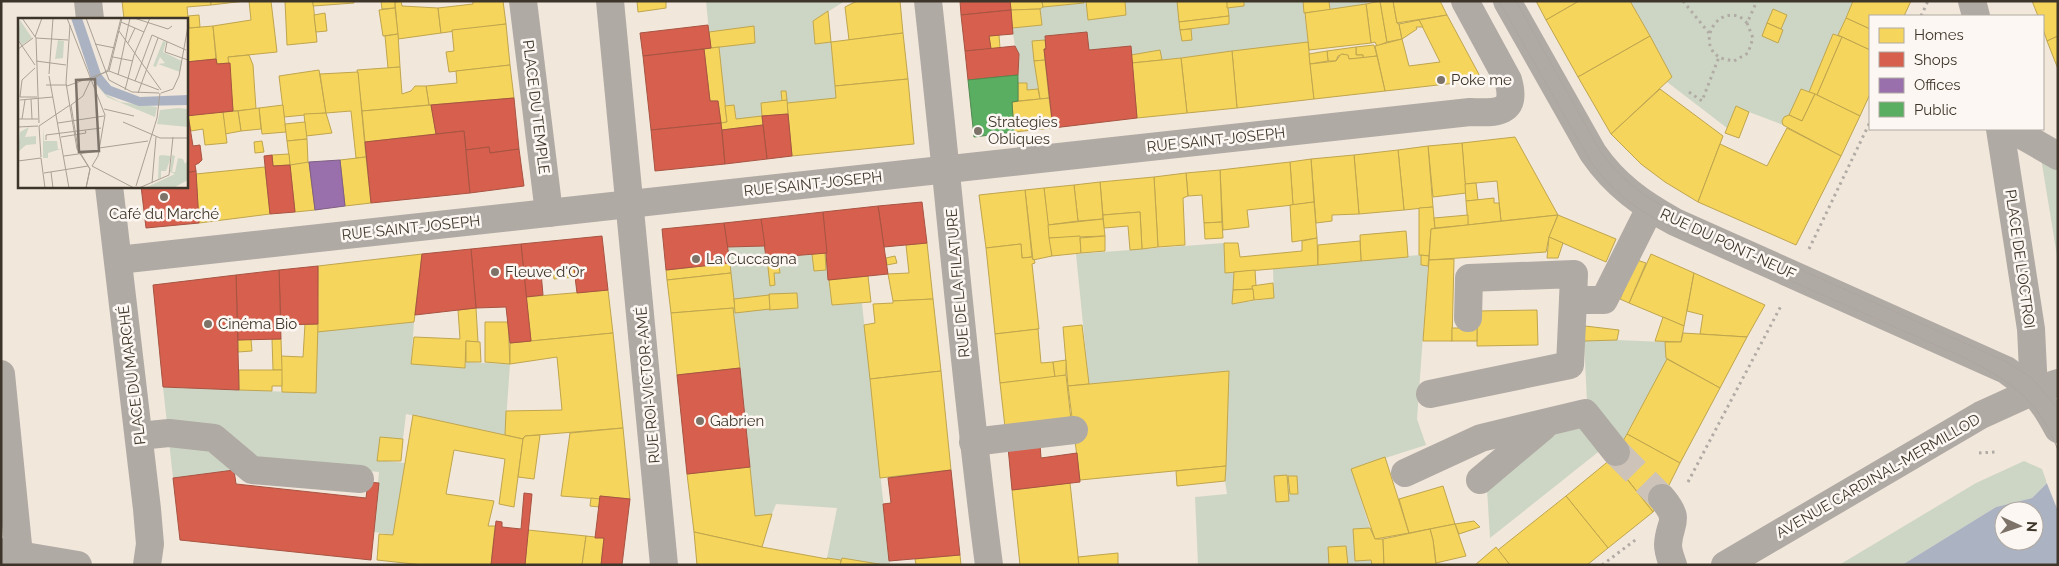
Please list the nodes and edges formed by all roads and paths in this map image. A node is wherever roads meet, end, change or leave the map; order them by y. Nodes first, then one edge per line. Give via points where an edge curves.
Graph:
1 (88, 1) edge
2 (523, 1) edge
3 (610, 1) edge
4 (928, 1) edge
5 (1465, 1) edge
6 (1507, 1) edge
7 (1683, 1) edge
8 (1757, 1) edge
9 (1928, 1) edge
10 (1972, 1) edge
11 (1921, 15) edge
12 (1976, 15) edge
13 (90, 18) edge
14 (1748, 23) junction
15 (1709, 33) junction
16 (1719, 57) junction
17 (1689, 92) dead end
18 (1869, 124) edge
19 (2000, 130) edge
20 (2014, 130) edge
21 (2058, 156) edge
22 (947, 170) junction
23 (109, 188) edge
24 (631, 205) junction
25 (1650, 208) junction
26 (549, 213) junction
27 (118, 260) junction
28 (1796, 276) junction
29 (1573, 300) junction
30 (1468, 318) dead end
31 (1, 374) edge
32 (2046, 387) edge
33 (1430, 394) dead end
34 (1548, 423) junction
35 (2058, 429) edge
36 (1074, 430) dead end
37 (139, 436) junction
38 (973, 442) junction
39 (1616, 452) tunnel mouth
40 (1405, 473) dead end
41 (360, 479) dead end
42 (1480, 480) dead end
43 (1667, 503) junction
44 (10, 554) edge
45 (78, 565) edge
46 (146, 565) edge
47 (664, 565) edge
48 (989, 565) edge
49 (1602, 565) edge
50 (1673, 565) edge
51 (1724, 565) edge

1 - 13 street
2 - 26 street, PLACE DU TEMPLE
3 - 24 street
4 - 22 street, RUE DE LA FILATURE
5 - 22 street, RUE SAINT-JOSEPH via 1508,80 1511,92 1503,111
6 - 25 street, RUE DU PONT-NEUF via 1601,164 1628,193
7 - 15 path
8 - 14 path
9 - 11 path
10 - 12 street
14 - 15 path via 1738,16 1726,16 1715,22
14 - 16 path via 1753,38 1748,53 1734,61
15 - 16 path via 1710,46
16 - 17 path via 1702,101
18 - 28 path
19 - 32 street, PLACE DE L'OCTROI via 2030,320
20 - 21 street
22 - 24 street, RUE SAINT-JOSEPH
22 - 38 street, RUE DE LA FILATURE
23 - 27 street, PLACE DU MARCHÉ
24 - 26 street, RUE SAINT-JOSEPH
24 - 47 street, RUE ROI-VICTOR-AMÉ
25 - 28 street, RUE DU PONT-NEUF
25 - 29 street via 1604,300
26 - 27 street, RUE SAINT-JOSEPH
27 - 37 street, PLACE DU MARCHÉ
28 - 32 street, RUE DU PONT-NEUF
28 - 43 path via 1677,504
29 - 30 street via 1574,274 1469,278
29 - 33 street via 1570,365
31 - 44 street
32 - 35 street, RUE DU PONT-NEUF via 2048,410
32 - 51 street, AVENUE CARDINAL-MERMILLOD via 1981,416
34 - 39 street via 1585,413
34 - 40 street via 1481,438
34 - 42 street
36 - 38 street
37 - 41 street via 169,433 214,438 252,470
37 - 46 street, PLACE DU MARCHÉ via 150,544
38 - 48 street, RUE DE LA FILATURE
43 - 49 path via 1658,522
43 - 50 street via 1674,521 1668,547
44 - 45 street

